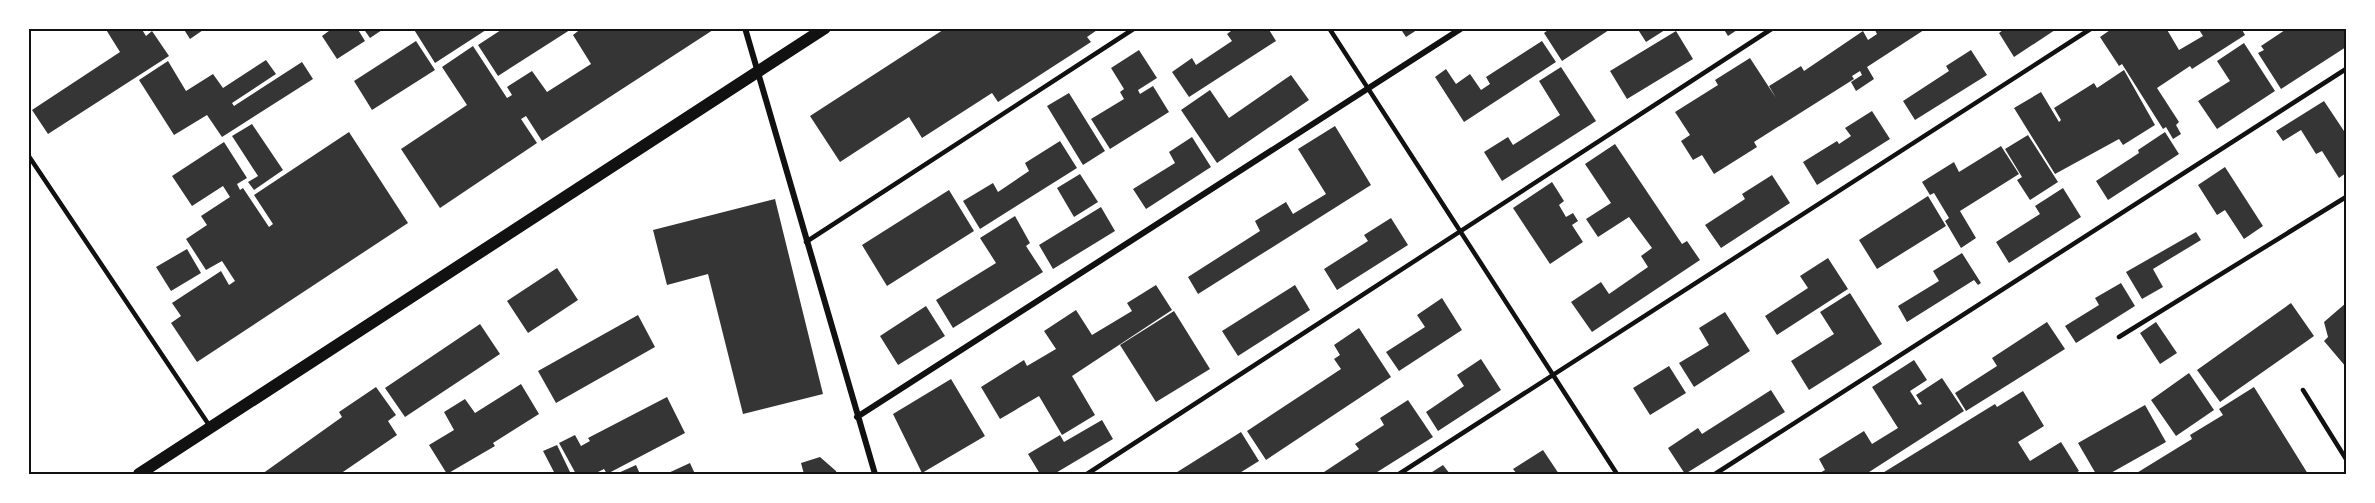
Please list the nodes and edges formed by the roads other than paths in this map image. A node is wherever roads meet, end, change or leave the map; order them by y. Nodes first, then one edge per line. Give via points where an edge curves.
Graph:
1 (745, 28) edge
2 (825, 28) edge
3 (1135, 28) edge
4 (1329, 28) edge
5 (1462, 28) edge
6 (1773, 28) edge
7 (2092, 28) edge
8 (2346, 69) edge
9 (756, 74) junction
10 (1368, 89) junction
11 (28, 155) edge
12 (2346, 197) edge
13 (1460, 231) junction
14 (806, 242) junction
15 (2118, 337) dead end
16 (1553, 375) junction
17 (2302, 390) dead end
18 (857, 417) junction
19 (211, 428) junction
20 (2346, 459) edge
21 (139, 474) edge
22 (875, 474) edge
23 (1087, 474) edge
24 (1399, 474) edge
25 (1617, 474) edge
26 (1714, 474) edge

1 - 9 street
2 - 9 main road
3 - 14 lane
4 - 10 lane
5 - 10 street
6 - 13 lane
7 - 16 lane
8 - 26 lane
9 - 14 street
9 - 19 main road
10 - 13 lane
10 - 18 street
11 - 19 lane
12 - 15 lane
13 - 16 lane
13 - 23 lane
14 - 18 street
16 - 24 lane
16 - 25 lane
17 - 20 lane
18 - 22 street
19 - 21 main road

